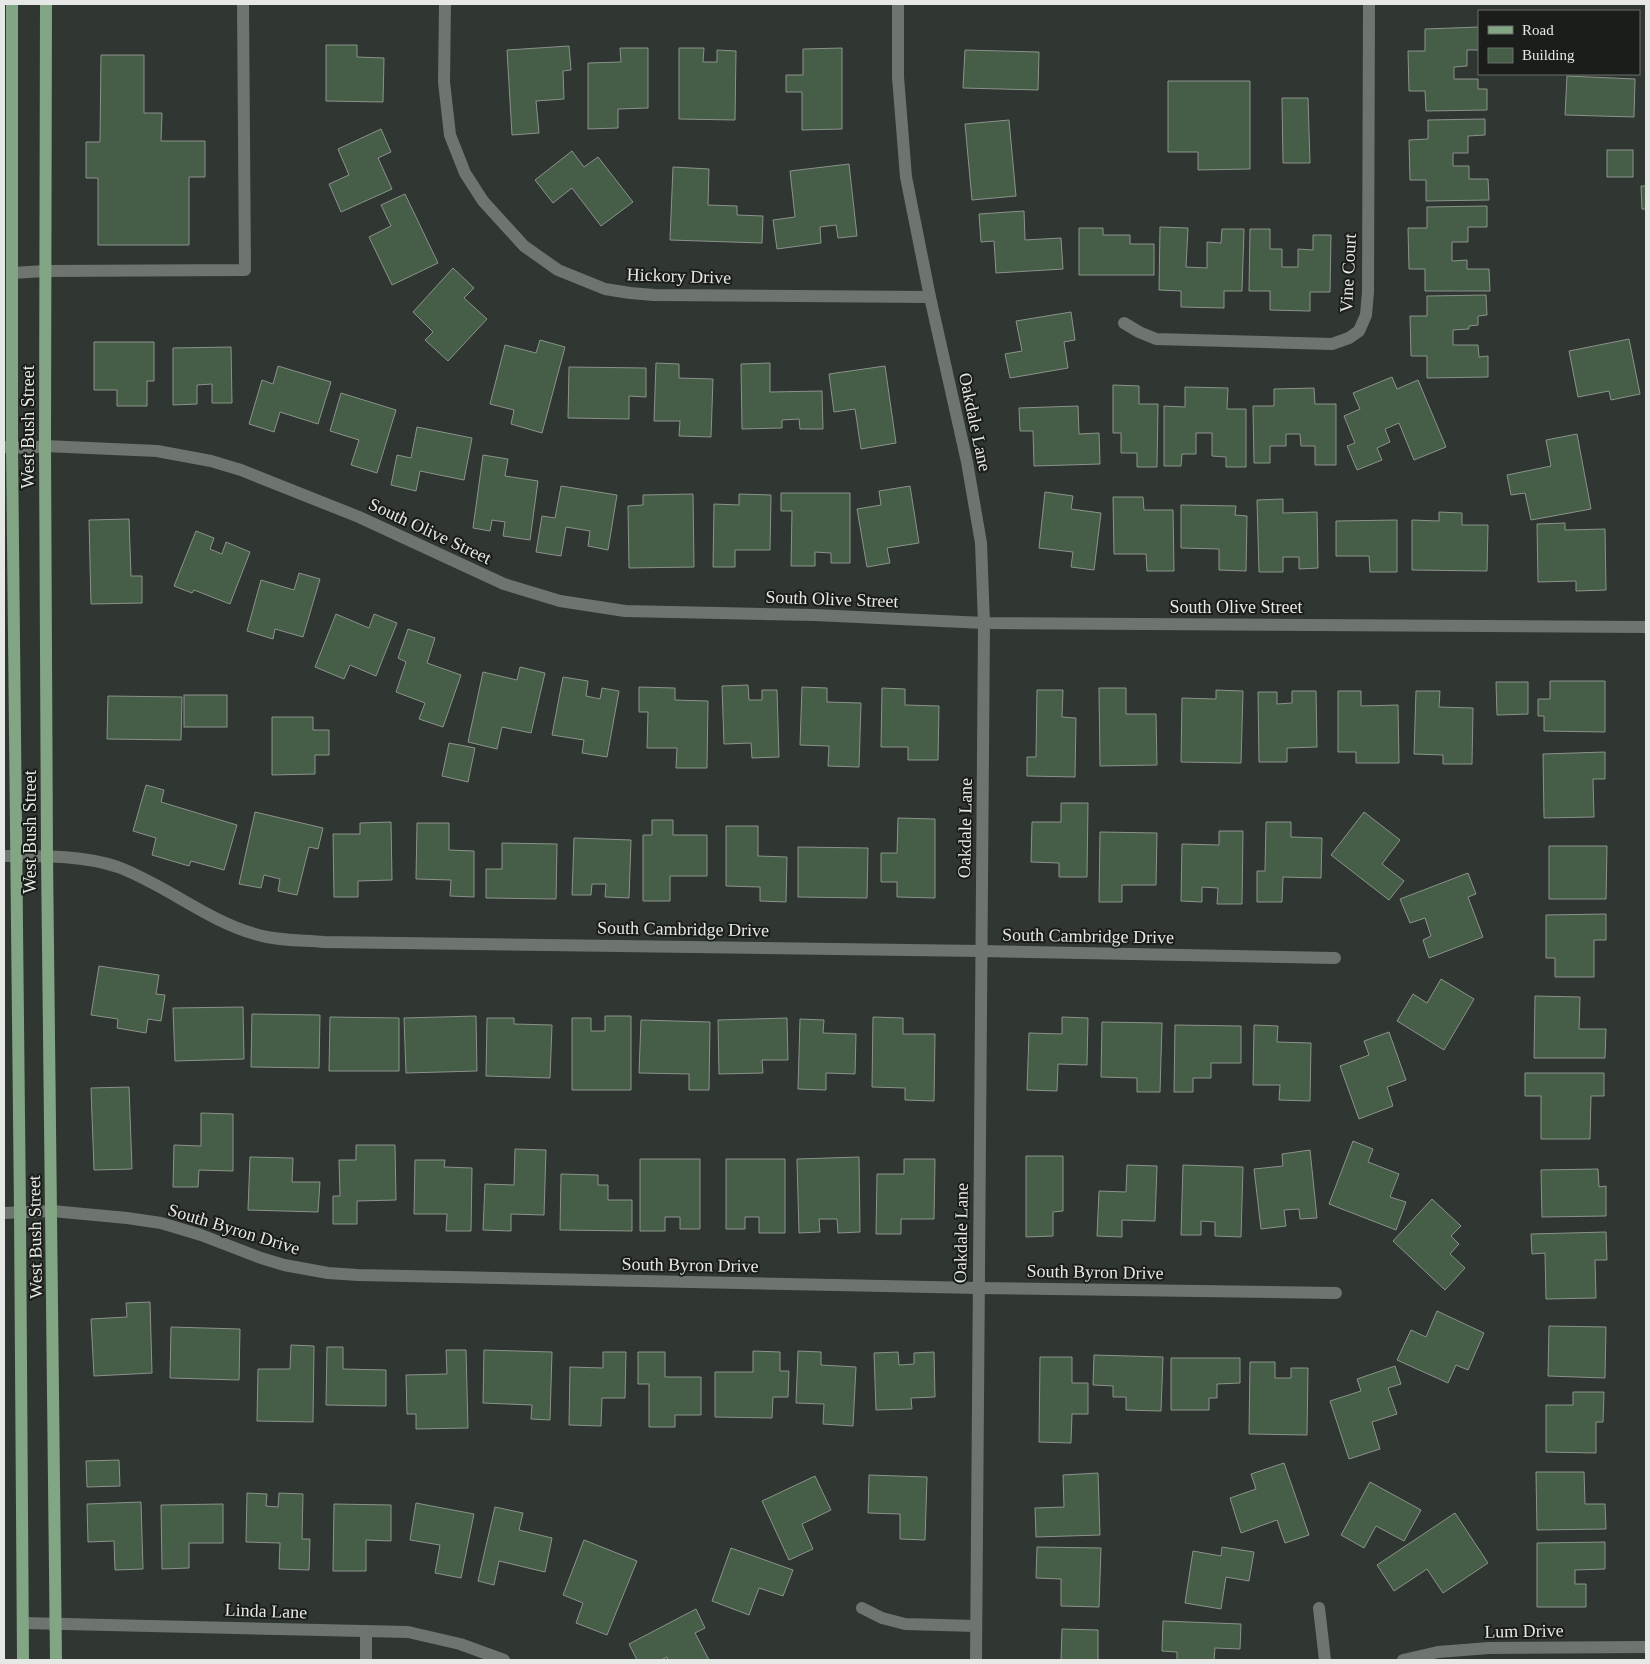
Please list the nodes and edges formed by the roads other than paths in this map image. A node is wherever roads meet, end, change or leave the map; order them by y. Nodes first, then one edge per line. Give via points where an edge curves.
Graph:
1 (12, 4) edge
2 (46, 4) edge
3 (243, 4) edge
4 (445, 4) edge
5 (898, 4) edge
6 (1369, 4) edge
7 (45, 271) junction
8 (12, 273) junction
9 (930, 297) junction
10 (1124, 323) dead end
11 (45, 446) junction
12 (8, 447) edge
13 (984, 623) junction
14 (1646, 627) edge
15 (10, 856) edge
16 (47, 857) junction
17 (981, 951) junction
18 (1335, 958) dead end
19 (52, 1211) junction
20 (20, 1212) junction
21 (4, 1213) edge
22 (978, 1288) junction
23 (1336, 1293) dead end
24 (862, 1608) dead end
25 (1319, 1608) dead end
26 (23, 1623) junction
27 (56, 1623) junction
28 (976, 1626) junction
29 (366, 1631) junction
30 (1646, 1647) edge
31 (23, 1660) edge
32 (56, 1660) edge
33 (366, 1660) edge
34 (504, 1660) edge
35 (976, 1660) edge
36 (1325, 1660) edge
37 (1403, 1660) edge

1 - 8 main road, West Bush Street
2 - 7 main road, West Bush Street
3 - 7 street via 246,270
4 - 9 street, Hickory Drive via 444,82 450,135 465,173 482,201 524,246 558,270 605,289 654,295
5 - 9 street, Oakdale Lane via 898,77 906,177
6 - 10 street, Vine Court via 1368,292 1366,315 1359,331 1332,344 1279,344 1156,339
7 - 8 street
7 - 11 main road, West Bush Street
8 - 12 main road, West Bush Street
9 - 13 street, Oakdale Lane via 967,462 981,543
11 - 12 street, South Olive Street
11 - 13 street, South Olive Street via 157,451 211,461 359,517 504,584 560,601 625,611
11 - 16 main road, West Bush Street
12 - 15 main road, West Bush Street
13 - 14 street, South Olive Street
13 - 17 street, Oakdale Lane
15 - 16 street, South Cambridge Drive
15 - 20 main road, West Bush Street
16 - 17 street, South Cambridge Drive via 82,859 116,866 148,879 225,923 256,935 281,939
16 - 19 main road, West Bush Street
17 - 18 street, South Cambridge Drive
17 - 22 street, Oakdale Lane
19 - 20 street, South Byron Drive
19 - 22 street, South Byron Drive via 161,1223 261,1258 342,1274
19 - 27 main road, West Bush Street
20 - 21 street, South Byron Drive
20 - 26 main road, West Bush Street
22 - 23 street, South Byron Drive
22 - 28 street, Oakdale Lane
24 - 28 street via 905,1624
25 - 36 street
26 - 27 street, Linda Lane
26 - 31 main road, West Bush Street
27 - 29 street, Linda Lane
27 - 32 main road, West Bush Street
28 - 35 street, Oakdale Lane
29 - 33 street
29 - 34 street, Linda Lane via 408,1632 460,1644
30 - 37 street, Lum Drive via 1489,1648 1438,1652

